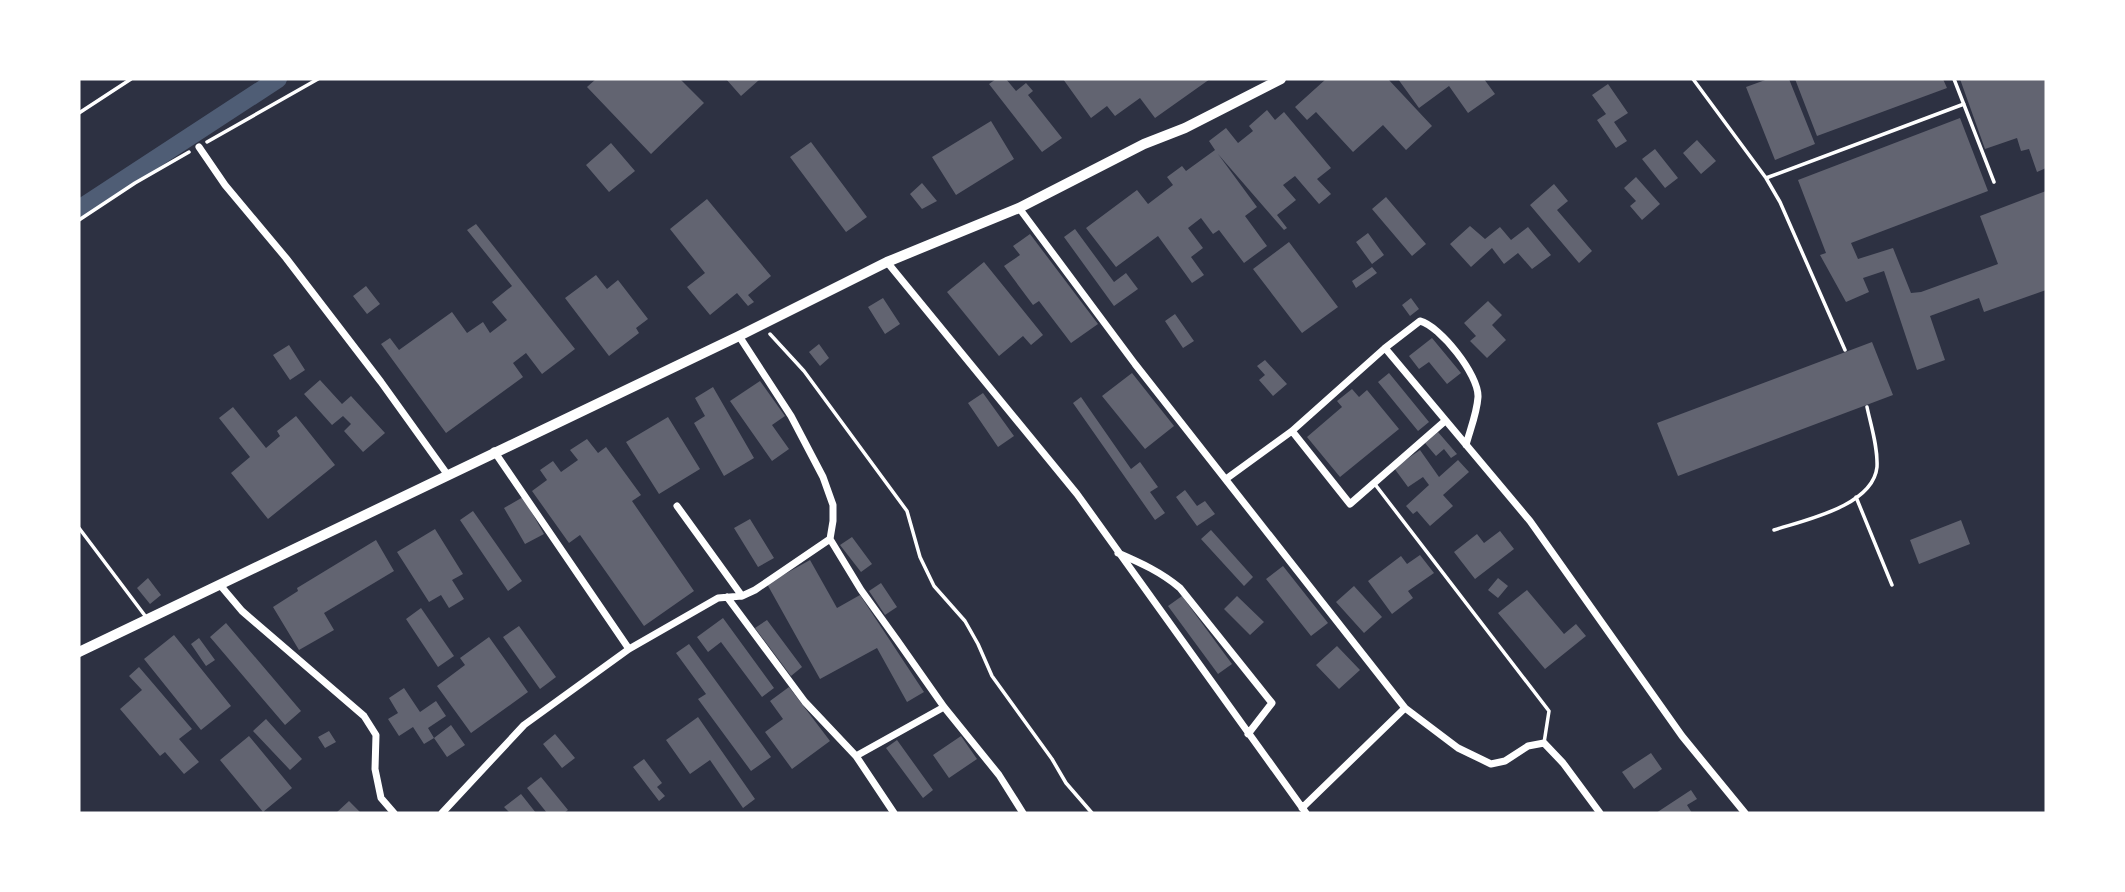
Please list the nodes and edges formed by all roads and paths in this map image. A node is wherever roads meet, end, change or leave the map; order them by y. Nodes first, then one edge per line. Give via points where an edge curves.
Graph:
1 (131, 79) edge
2 (1281, 79) edge
3 (1693, 79) edge
4 (1954, 79) edge
5 (1964, 104) junction
6 (79, 113) edge
7 (199, 147) dead end
8 (1766, 178) junction
9 (1994, 182) dead end
10 (1019, 208) junction
11 (887, 262) junction
12 (761, 324) junction
13 (739, 335) junction
14 (1385, 348) junction
15 (1845, 350) dead end
16 (1867, 407) dead end
17 (1445, 421) junction
18 (1292, 430) junction
19 (1466, 445) junction
20 (495, 451) junction
21 (447, 474) junction
22 (1226, 479) junction
23 (1374, 483) junction
24 (1856, 497) junction
25 (677, 506) dead end
26 (79, 528) edge
27 (1774, 530) dead end
28 (830, 539) junction
29 (1118, 553) junction
30 (220, 585) junction
31 (1892, 585) dead end
32 (742, 596) junction
33 (727, 597) junction
34 (148, 619) junction
35 (629, 649) junction
36 (79, 652) edge
37 (944, 708) junction
38 (1405, 708) junction
39 (1248, 734) junction
40 (1544, 743) junction
41 (856, 755) junction
42 (1304, 811) edge
43 (394, 813) edge
44 (442, 813) edge
45 (894, 813) edge
46 (1023, 813) edge
47 (1092, 813) edge
48 (1600, 813) edge
49 (1745, 813) edge

1 - 6 path
2 - 10 main road
3 - 8 lane
4 - 5 lane
5 - 8 lane
5 - 9 lane
7 - 21 street via 382,382
8 - 15 lane
10 - 11 main road
10 - 22 street
11 - 12 main road
11 - 29 street via 1077,494
12 - 13 main road
12 - 47 path via 804,371 907,511 934,586 965,621 992,676
13 - 20 main road
13 - 28 street via 824,477 833,505
14 - 17 street
14 - 18 street
14 - 19 street via 1420,321 1444,338 1476,385 1478,396
16 - 24 lane via 1877,469 1865,491
17 - 19 street
17 - 23 street
18 - 22 street
18 - 23 street via 1350,504
19 - 49 street via 1530,521 1682,736
20 - 21 main road
20 - 35 street
21 - 30 main road
22 - 38 street
23 - 40 lane via 1549,711
24 - 27 lane via 1831,511
24 - 31 lane
25 - 32 street
26 - 34 lane
28 - 32 street
28 - 37 street
29 - 39 street
29 - 39 street via 1166,575 1180,588 1272,703
30 - 34 main road
30 - 43 street via 242,611 364,716 376,735 375,769 381,798
32 - 33 street
33 - 35 street
33 - 41 street via 804,702
34 - 36 main road
35 - 44 street via 524,725
37 - 41 street
37 - 46 street via 999,775
38 - 40 street via 1458,748 1492,764
38 - 42 street
39 - 42 street
40 - 48 street
41 - 45 street

